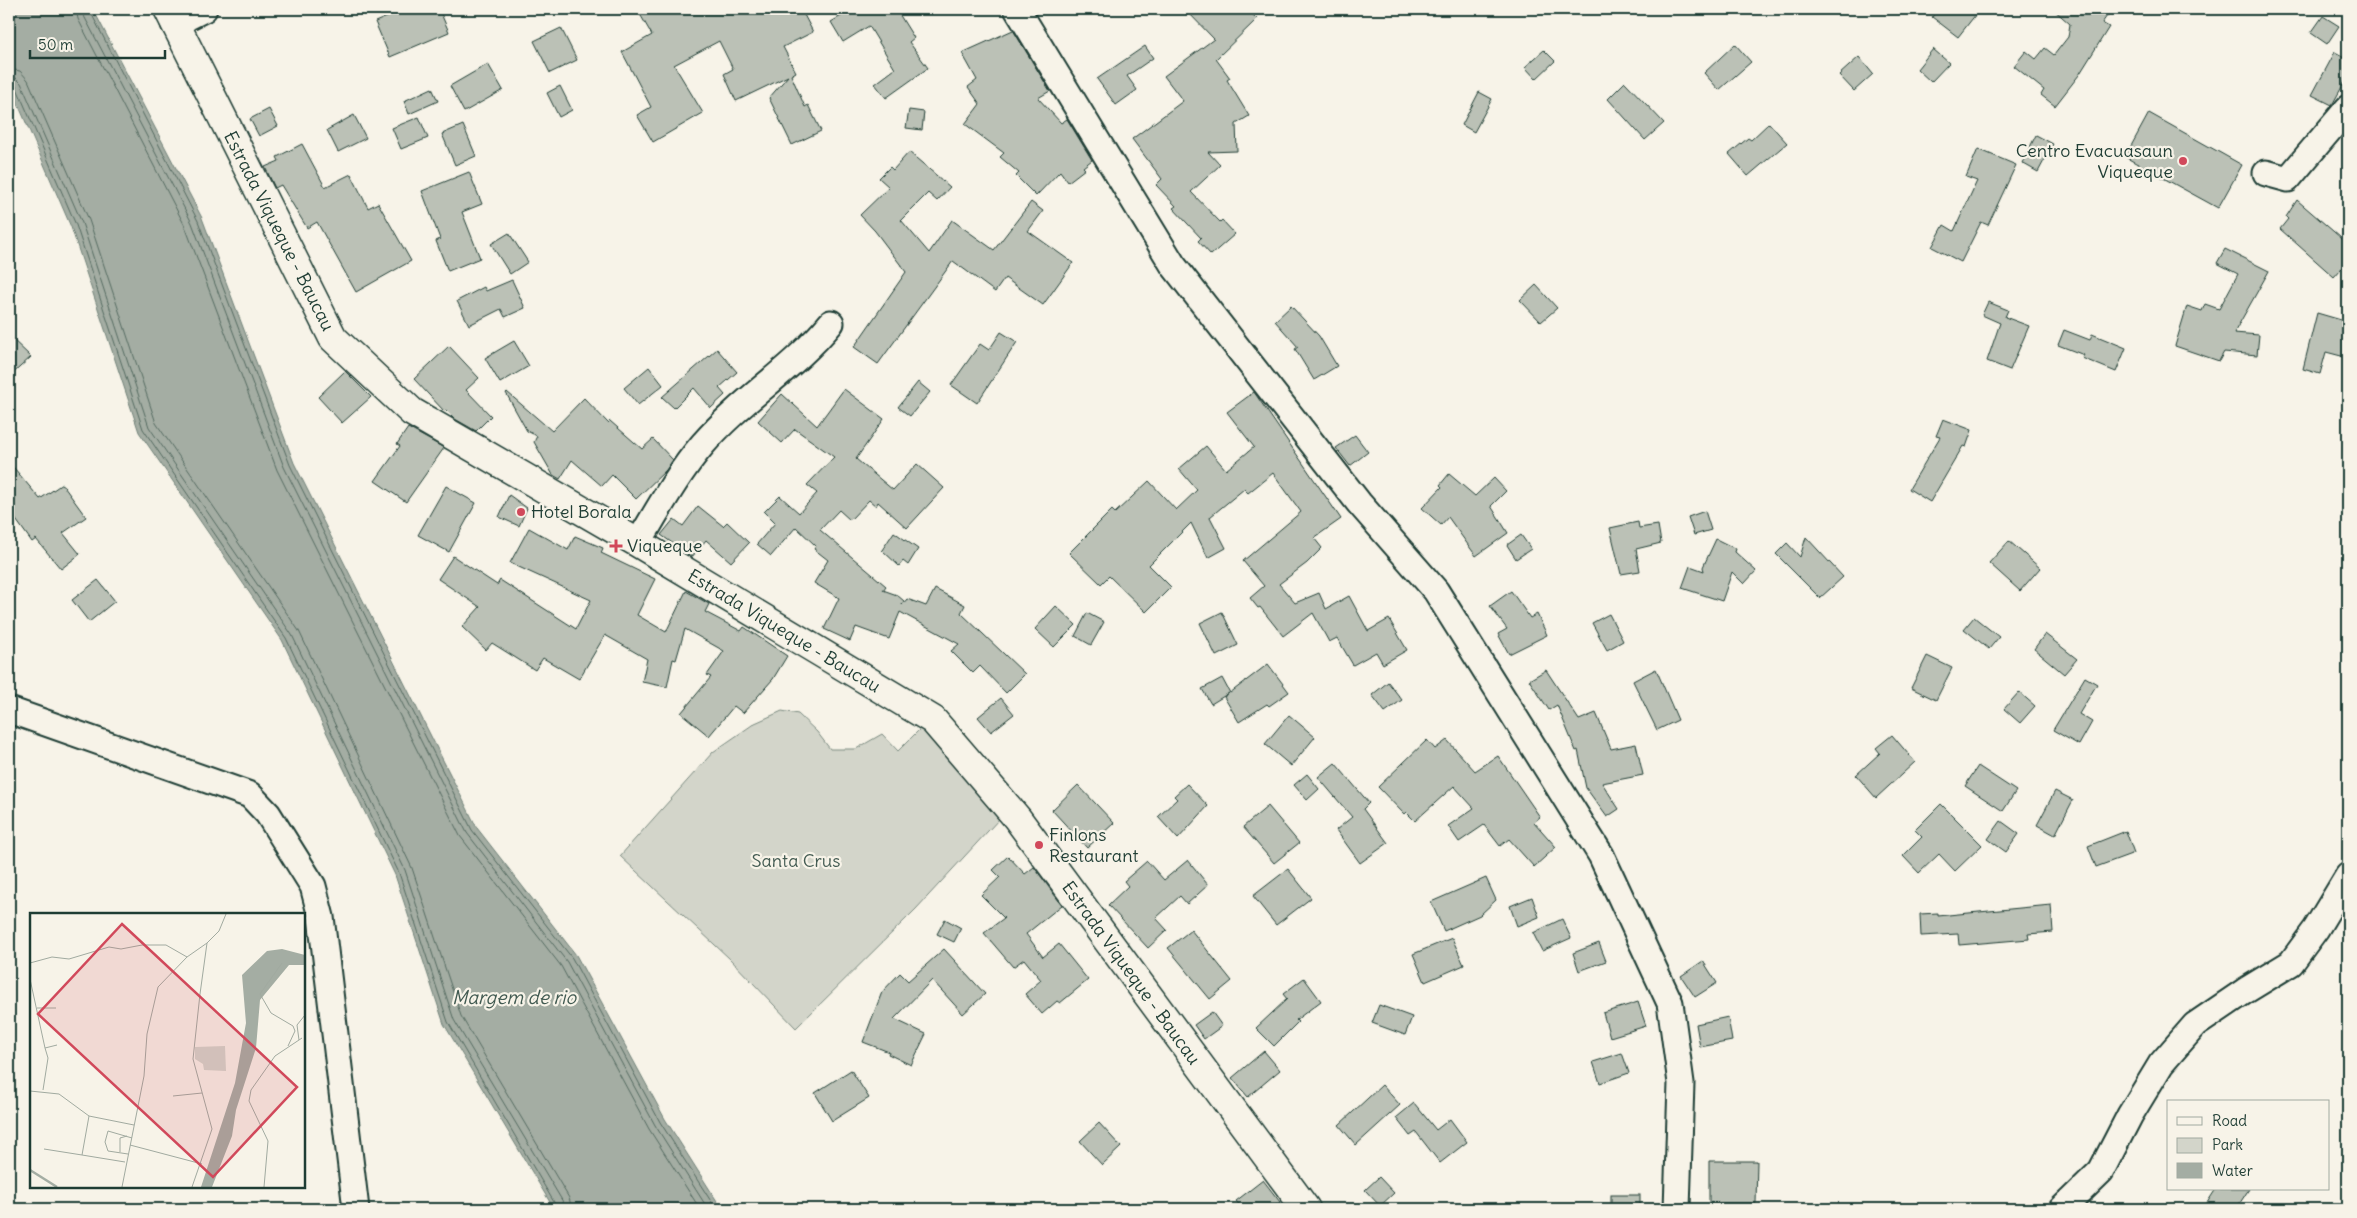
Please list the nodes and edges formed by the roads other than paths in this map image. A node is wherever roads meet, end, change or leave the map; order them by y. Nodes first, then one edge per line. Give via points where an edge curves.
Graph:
1 (204, 9) edge
2 (1017, 9) edge
3 (171, 16) edge
4 (2348, 108) edge
5 (2266, 173) dead end
6 (831, 323) dead end
7 (638, 543) junction
8 (9, 710) edge
9 (2348, 876) edge
10 (356, 1209) edge
11 (1306, 1209) edge
12 (1677, 1209) edge
13 (2062, 1209) edge

1 - 3 street
2 - 12 street via 1173,266 1359,502 1436,591 1601,855 1670,1003 1682,1084
3 - 7 main road, Estrada Viqueque - Baucau via 333,338 412,412
4 - 5 street via 2288,179
6 - 7 street via 819,338 754,393 703,444
7 - 11 main road, Estrada Viqueque - Baucau via 934,720 1017,818
8 - 10 street via 250,795 268,814 313,886 321,917
9 - 13 street via 2292,962 2195,1025 2161,1064 2130,1114 2101,1171

